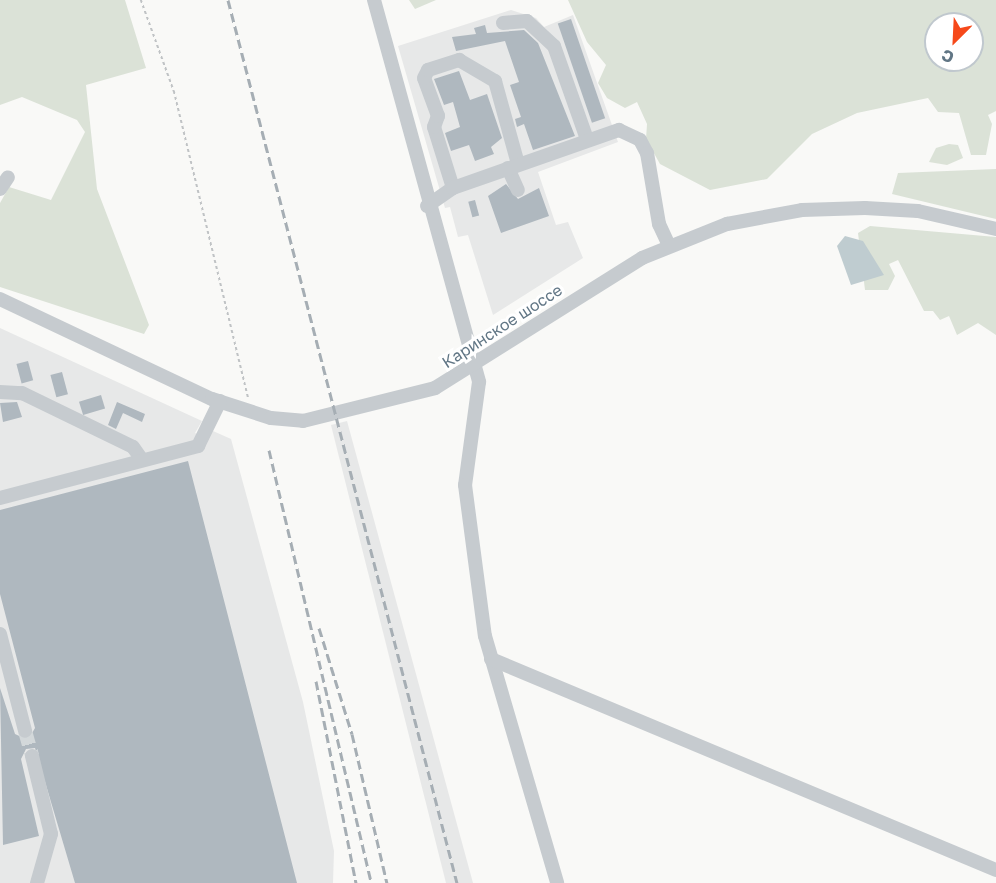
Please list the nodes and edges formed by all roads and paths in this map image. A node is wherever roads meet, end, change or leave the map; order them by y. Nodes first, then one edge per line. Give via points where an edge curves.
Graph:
1 (141, 0) edge
2 (374, 0) edge
3 (503, 23) dead end
4 (587, 139) junction
5 (513, 166) junction
6 (8, 177) dead end
7 (453, 188) junction
8 (0, 189) edge
9 (518, 190) dead end
10 (427, 206) junction
11 (996, 229) edge
12 (669, 245) junction
13 (0, 299) edge
14 (475, 367) junction
15 (0, 392) edge
16 (219, 401) junction
17 (252, 413) junction
18 (142, 460) junction
19 (0, 498) edge
20 (0, 634) edge
21 (491, 659) junction
22 (25, 731) tunnel mouth
23 (32, 756) tunnel mouth
24 (996, 870) edge
25 (37, 883) edge
26 (557, 883) edge

1 - 17 path via 174,91
2 - 10 street
3 - 4 street via 527,21 554,46
4 - 5 street
4 - 12 street via 619,129 640,140
5 - 7 street
5 - 7 street via 495,81 459,60 428,70 424,78 438,116 434,127
5 - 9 street
6 - 8 street
7 - 10 street
10 - 14 street
11 - 12 street, Каринское шоссе via 918,211 802,210 727,224
12 - 14 street, Каринское шоссе via 560,308
13 - 16 street, Каринское шоссе
14 - 17 street, Каринское шоссе via 435,388 334,416 303,422
14 - 21 street via 478,402 465,485
15 - 18 street via 22,393 133,447
16 - 17 street, Каринское шоссе
16 - 18 street via 198,446
18 - 19 street
20 - 22 street
21 - 24 street
21 - 26 street
23 - 25 street via 51,834

